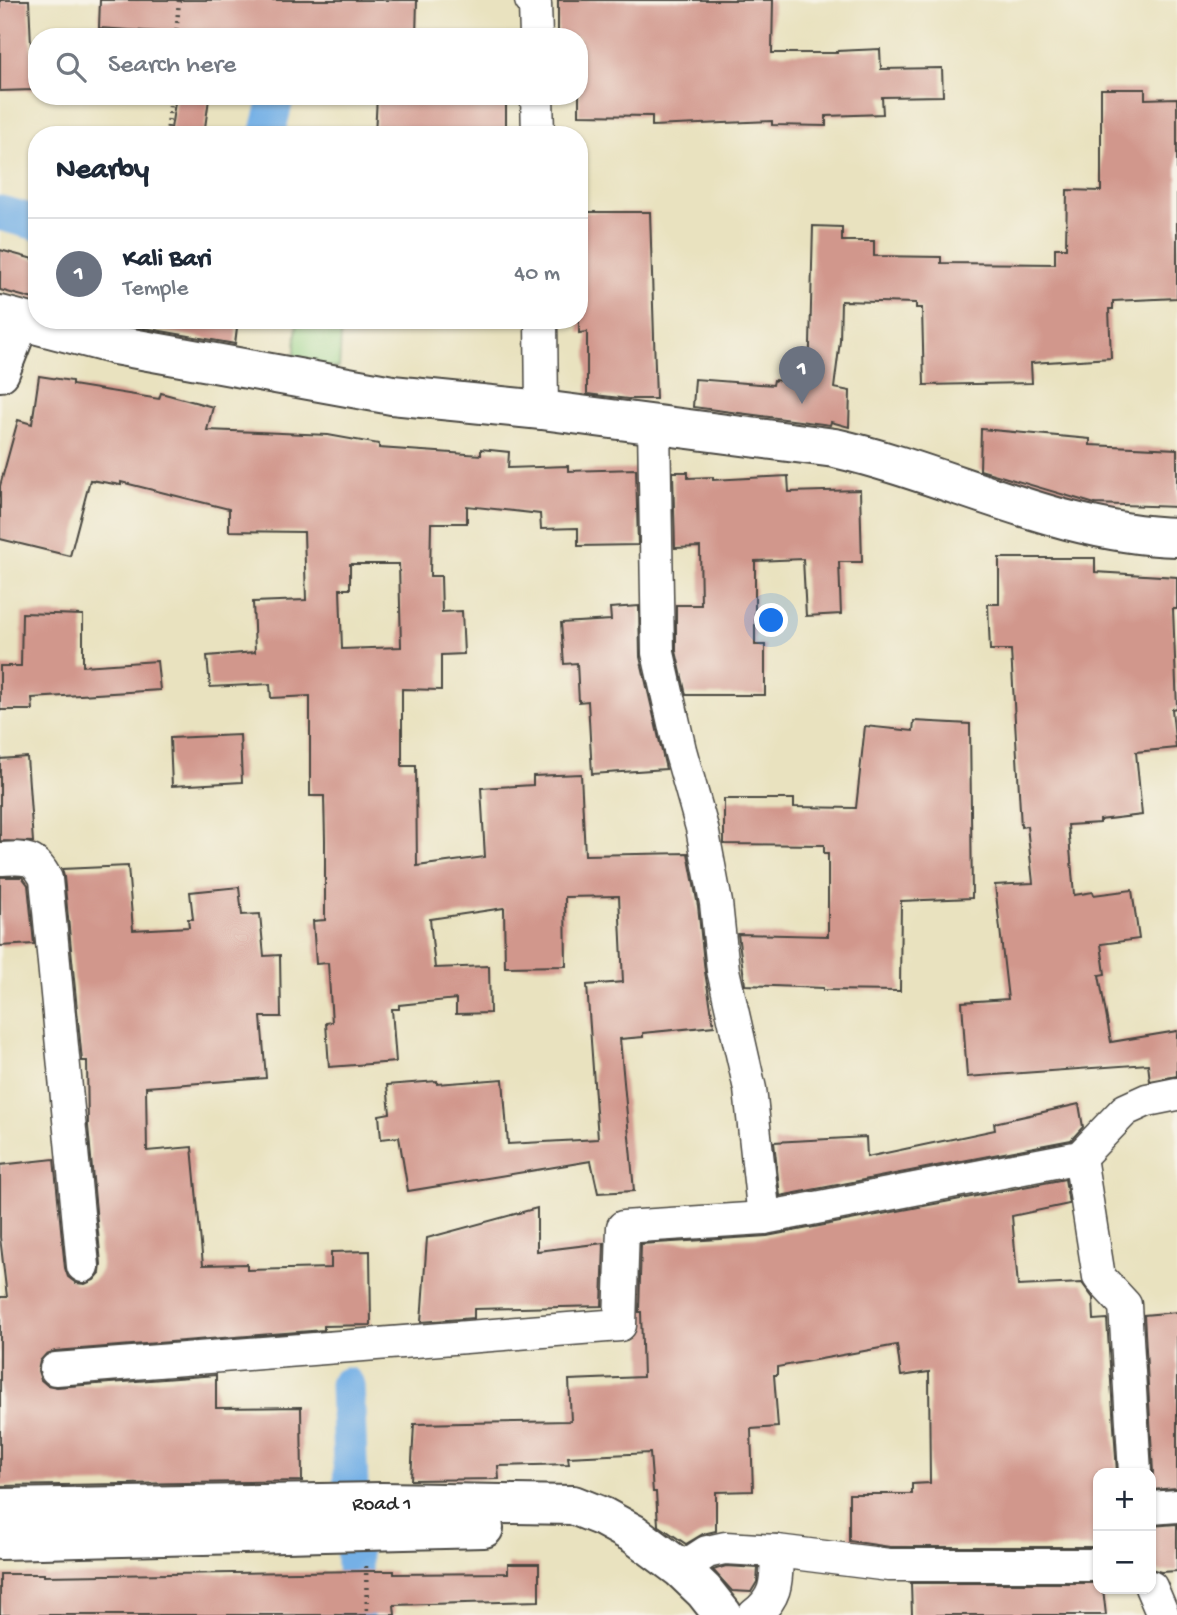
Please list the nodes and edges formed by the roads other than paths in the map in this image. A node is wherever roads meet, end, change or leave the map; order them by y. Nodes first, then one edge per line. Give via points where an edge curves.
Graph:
1 (534, 1) edge
2 (536, 28) edge
3 (537, 105) edge
4 (538, 126) edge
5 (10, 318) edge
6 (28, 323) edge
7 (53, 329) edge
8 (541, 329) edge
9 (0, 372) edge
10 (542, 410) junction
11 (654, 425) junction
12 (1177, 537) edge
13 (0, 859) edge
14 (1177, 1094) edge
15 (1080, 1157) junction
16 (764, 1218) junction
17 (83, 1266) dead end
18 (56, 1369) dead end
19 (1135, 1468) edge
20 (1177, 1507) edge
21 (0, 1508) edge
22 (1156, 1508) edge
23 (384, 1515) junction
24 (324, 1518) junction
25 (0, 1540) edge
26 (777, 1551) junction
27 (1093, 1565) edge
28 (681, 1569) junction
29 (1154, 1594) edge
30 (692, 1615) edge
31 (723, 1615) edge
32 (754, 1615) edge
33 (1163, 1615) edge

1 - 2 street
3 - 4 street
5 - 6 street
5 - 9 street
7 - 10 street via 115,345 392,395
8 - 10 street
10 - 11 street
11 - 12 street via 835,448 1082,525
11 - 16 street via 658,653 702,828 723,970 750,1089
13 - 17 street via 25,858 39,866 46,879
14 - 15 street via 1125,1110
15 - 16 street
15 - 19 street via 1099,1277 1125,1305
16 - 18 street via 623,1227 620,1325
20 - 22 street
21 - 24 street, Road 1
23 - 24 street, Road 1
23 - 28 street, Road 1 via 573,1505 634,1534
23 - 30 street via 399,1531 526,1526 576,1530 642,1569
24 - 25 street
26 - 27 street via 889,1566
26 - 28 street via 725,1548 707,1552
26 - 32 street via 775,1591
28 - 31 street, Road 1
29 - 33 street

